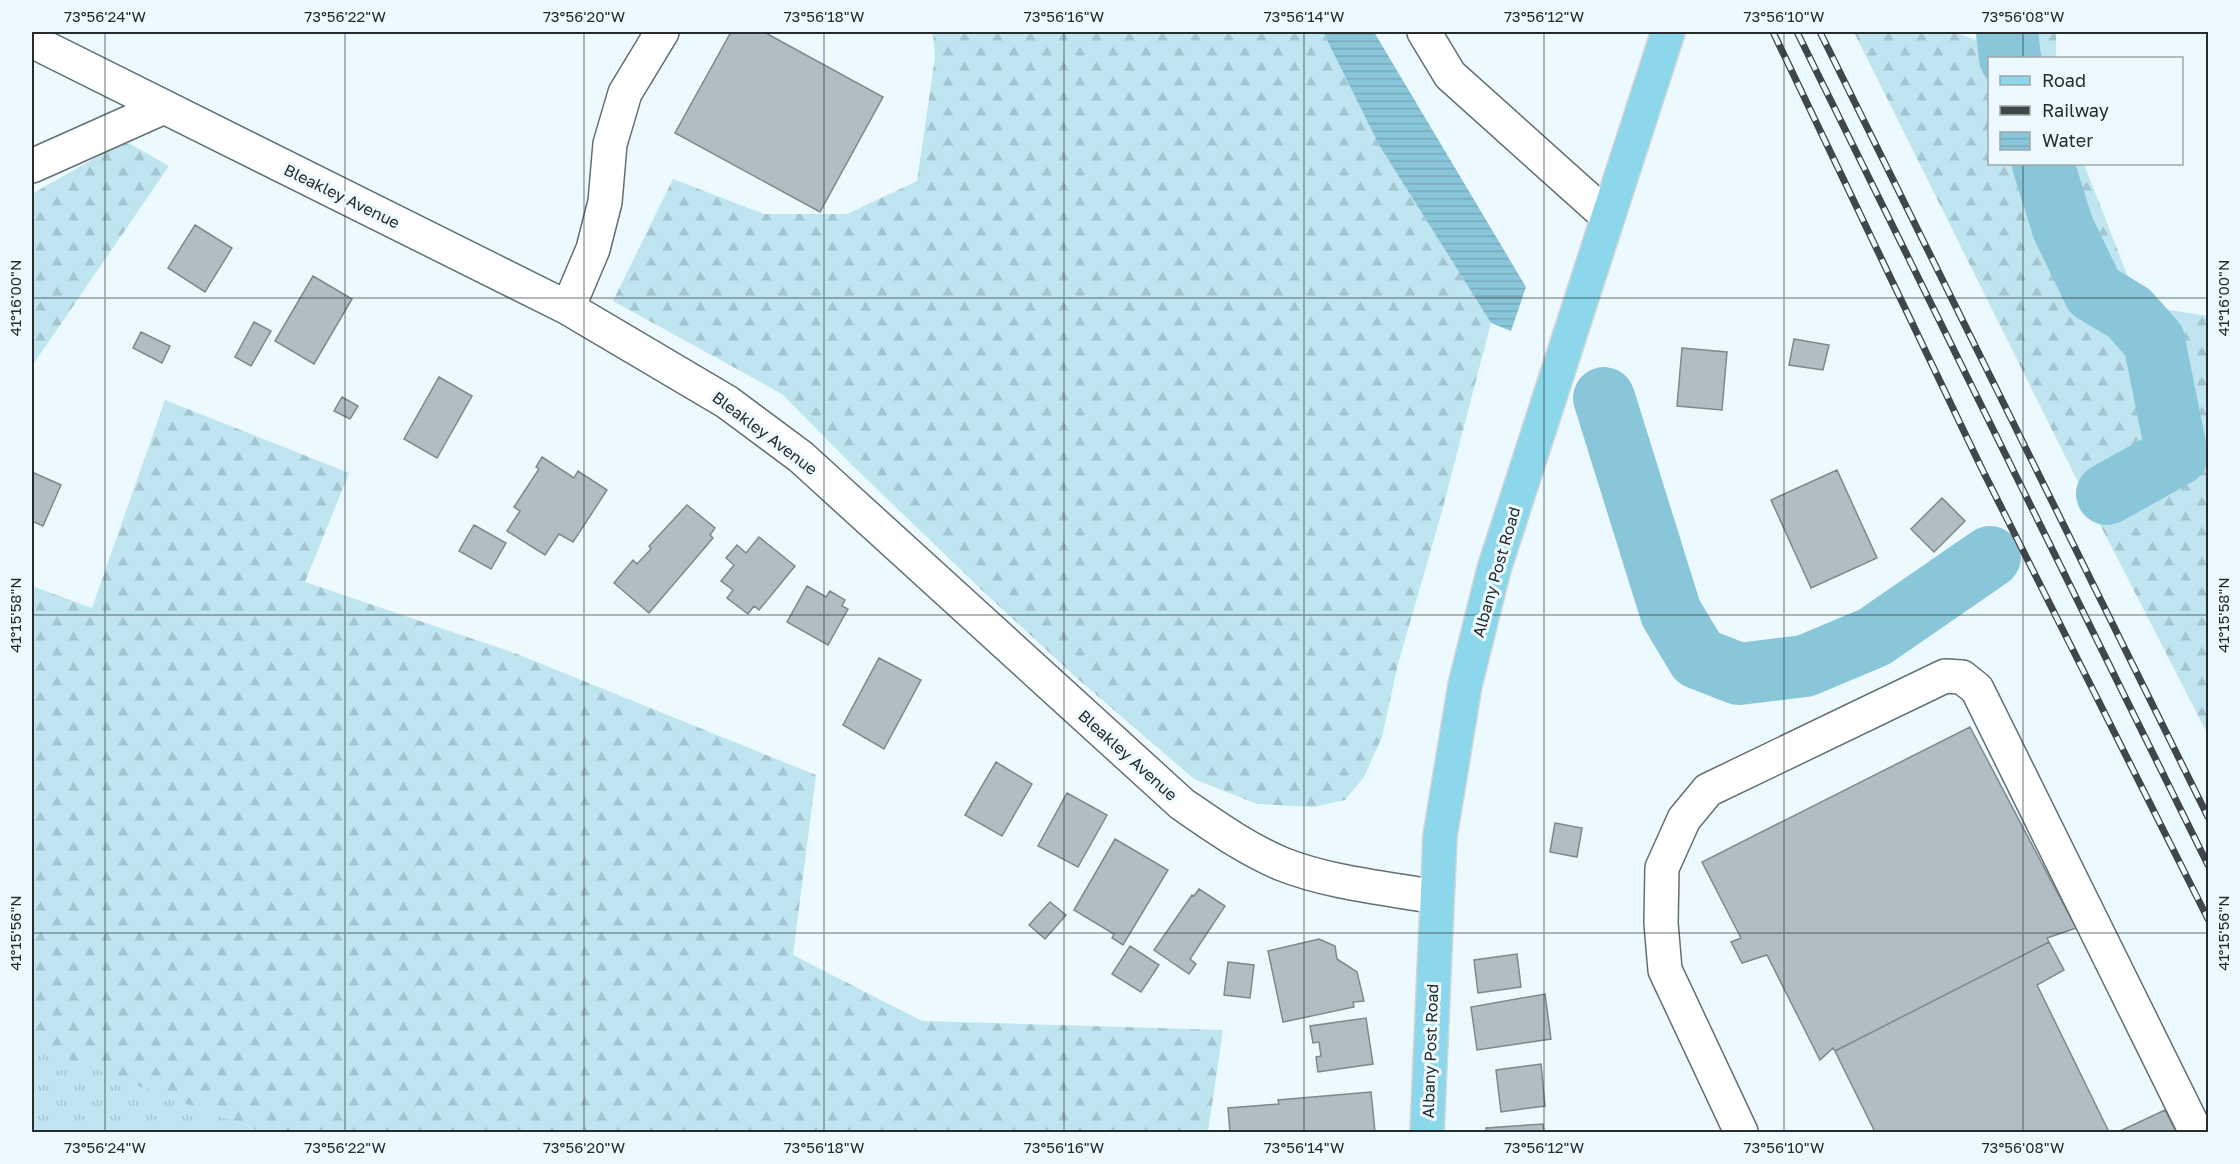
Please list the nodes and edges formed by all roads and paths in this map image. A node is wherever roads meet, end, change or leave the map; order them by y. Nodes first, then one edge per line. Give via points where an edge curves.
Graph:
1 (662, 32) edge
2 (1424, 32) edge
3 (1668, 32) edge
4 (32, 41) edge
5 (164, 107) junction
6 (32, 166) edge
7 (1607, 216) junction
8 (568, 308) junction
9 (1436, 897) junction
10 (1427, 1132) edge
11 (1741, 1132) edge
12 (2196, 1132) edge

1 - 8 street via 625,93 610,144 605,202 593,249
2 - 7 street via 1450,75
3 - 7 main road, Albany Post Road
4 - 5 street, Bleakley Avenue
5 - 6 street
5 - 8 street, Bleakley Avenue
7 - 9 main road, Albany Post Road via 1494,569 1467,674 1440,836
8 - 9 street, Bleakley Avenue via 727,402 801,457 1182,804 1228,836 1282,864 1339,880
9 - 10 main road, Albany Post Road
11 - 12 street via 1665,970 1660,923 1662,868 1684,819 1708,790 1946,676 1962,677 1977,689

